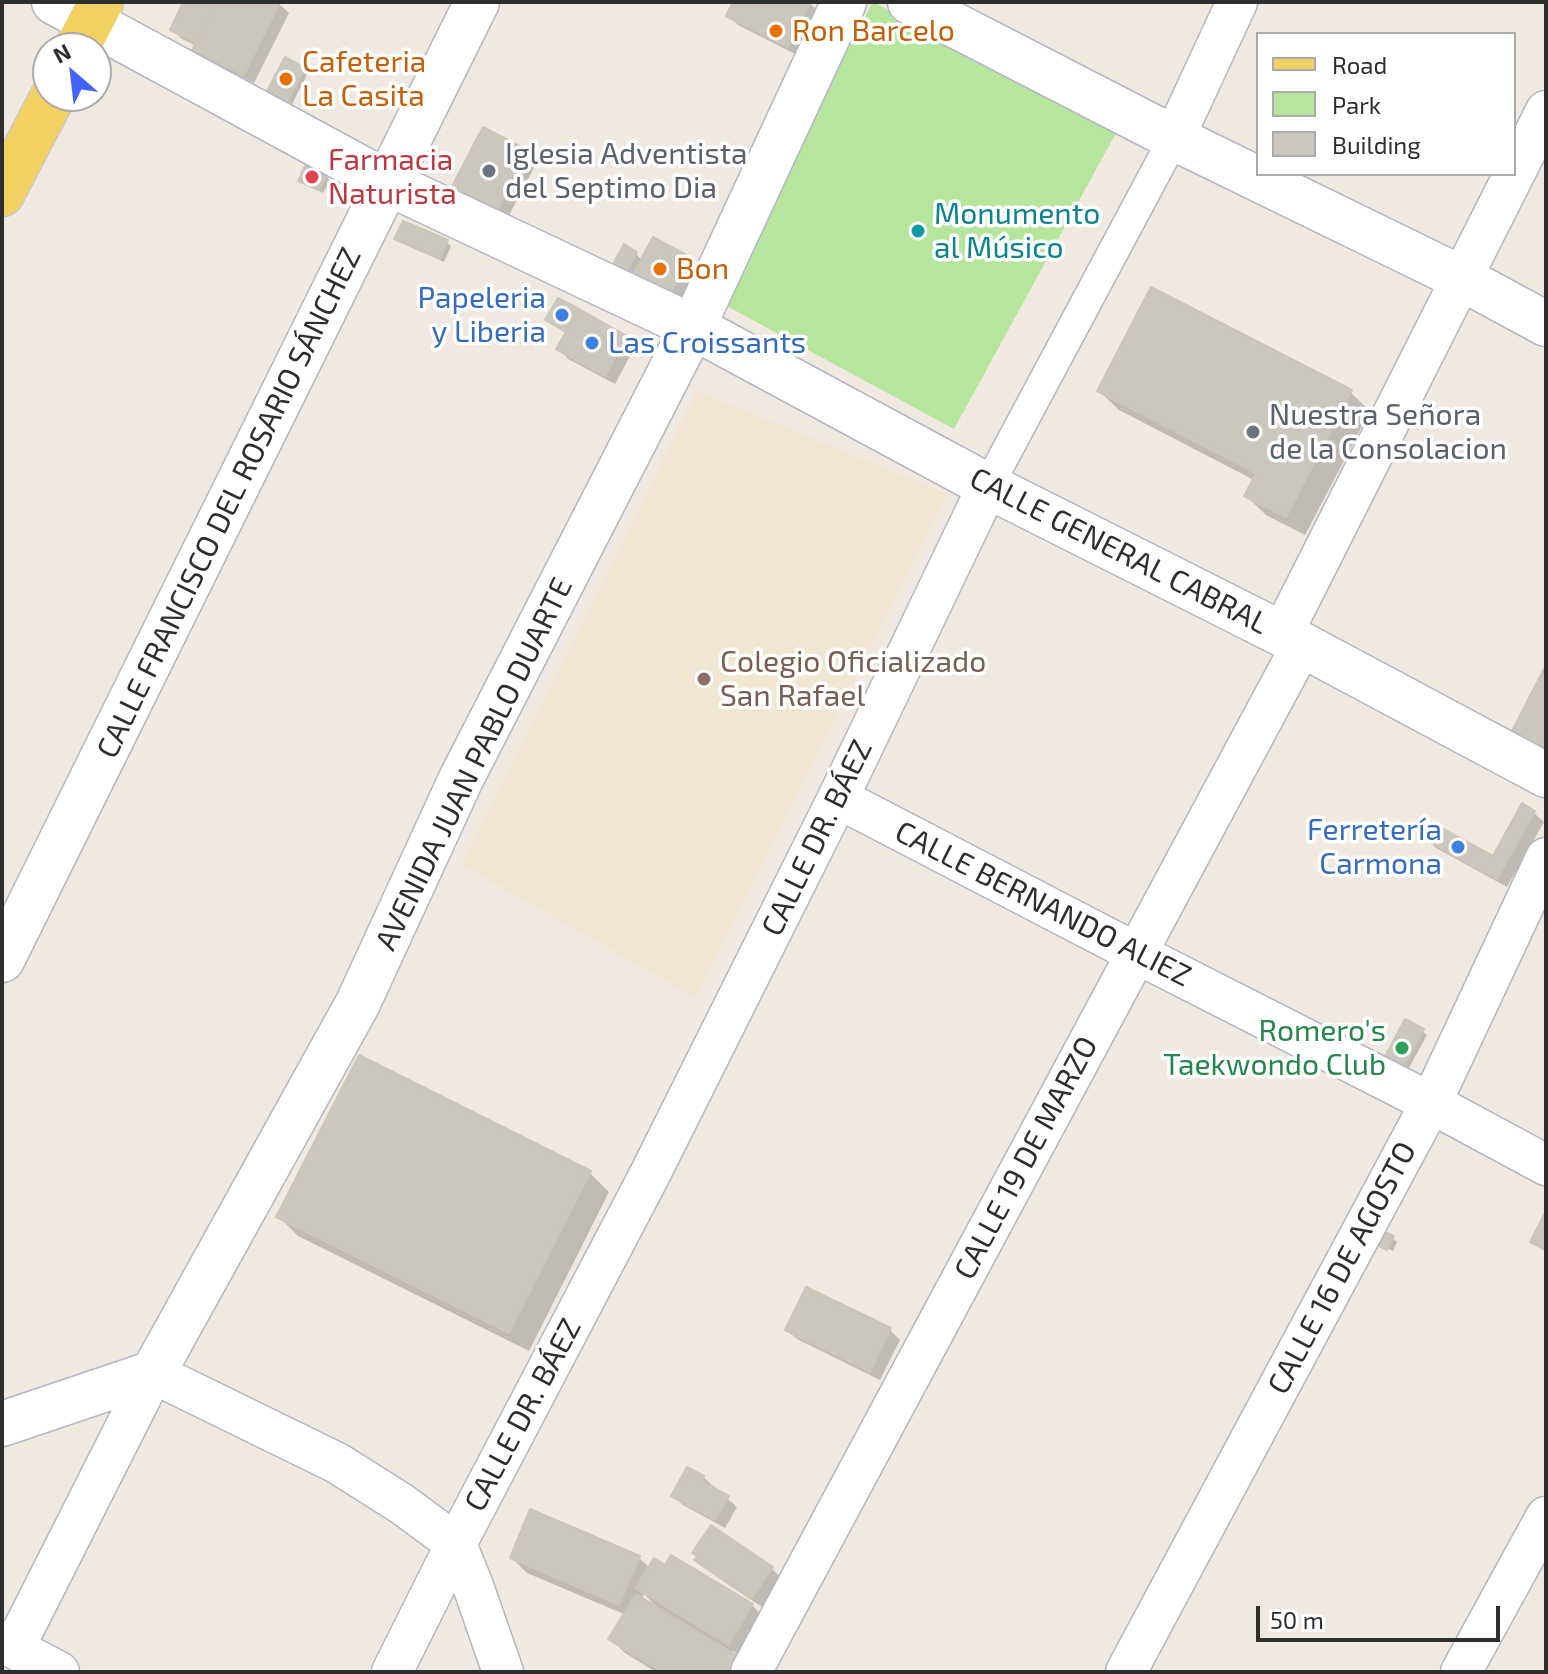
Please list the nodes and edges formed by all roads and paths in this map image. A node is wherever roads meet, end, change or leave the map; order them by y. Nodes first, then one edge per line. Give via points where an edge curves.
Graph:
1 (477, 2) edge
2 (844, 2) edge
3 (910, 2) edge
4 (1237, 2) edge
5 (81, 18) edge
6 (1546, 111) edge
7 (45, 112) edge
8 (1174, 138) junction
9 (1516, 170) edge
10 (1513, 176) edge
11 (388, 183) junction
12 (2, 194) edge
13 (1461, 278) junction
14 (1546, 324) edge
15 (693, 327) junction
16 (988, 486) junction
17 (1292, 639) junction
18 (1546, 775) edge
19 (838, 798) junction
20 (1546, 858) edge
21 (1136, 953) junction
22 (2, 960) edge
23 (1431, 1103) junction
24 (1546, 1165) edge
25 (153, 1373) junction
26 (2, 1424) edge
27 (1546, 1517) edge
28 (456, 1544) junction
29 (8, 1645) edge
30 (59, 1672) edge
31 (392, 1672) edge
32 (503, 1672) edge
33 (751, 1672) edge
34 (1126, 1672) edge
35 (1461, 1672) edge

1 - 11 street, CALLE FRANCISCO DEL ROSARIO SÁNCHEZ
2 - 15 street, AVENIDA JUAN PABLO DUARTE
3 - 8 street
4 - 8 street, CALLE DR. BÁEZ
5 - 11 street, CALLE GENERAL CABRAL
6 - 9 street, CALLE 19 DE MARZO
7 - 12 main road
8 - 13 street
8 - 16 street, CALLE DR. BÁEZ
10 - 13 street, CALLE 19 DE MARZO
11 - 15 street, CALLE GENERAL CABRAL
11 - 22 street, CALLE FRANCISCO DEL ROSARIO SÁNCHEZ
13 - 14 street
13 - 17 street, CALLE 19 DE MARZO
15 - 16 street, CALLE GENERAL CABRAL
15 - 25 street, AVENIDA JUAN PABLO DUARTE via 461,779 358,1003
16 - 17 street, CALLE GENERAL CABRAL
16 - 19 street, CALLE DR. BÁEZ
17 - 18 street, CALLE GENERAL CABRAL
17 - 21 street, CALLE 19 DE MARZO
19 - 21 street, CALLE BERNANDO ALIEZ
19 - 28 street, CALLE DR. BÁEZ via 649,1176
20 - 23 street, CALLE 16 DE AGOSTO
21 - 23 street, CALLE BERNANDO ALIEZ
21 - 33 street, CALLE 19 DE MARZO
23 - 24 street, CALLE BERNANDO ALIEZ
23 - 34 street, CALLE 16 DE AGOSTO
25 - 26 street
25 - 28 street via 337,1463
25 - 29 street
27 - 35 street
28 - 31 street, CALLE DR. BÁEZ
28 - 32 street
29 - 30 street

